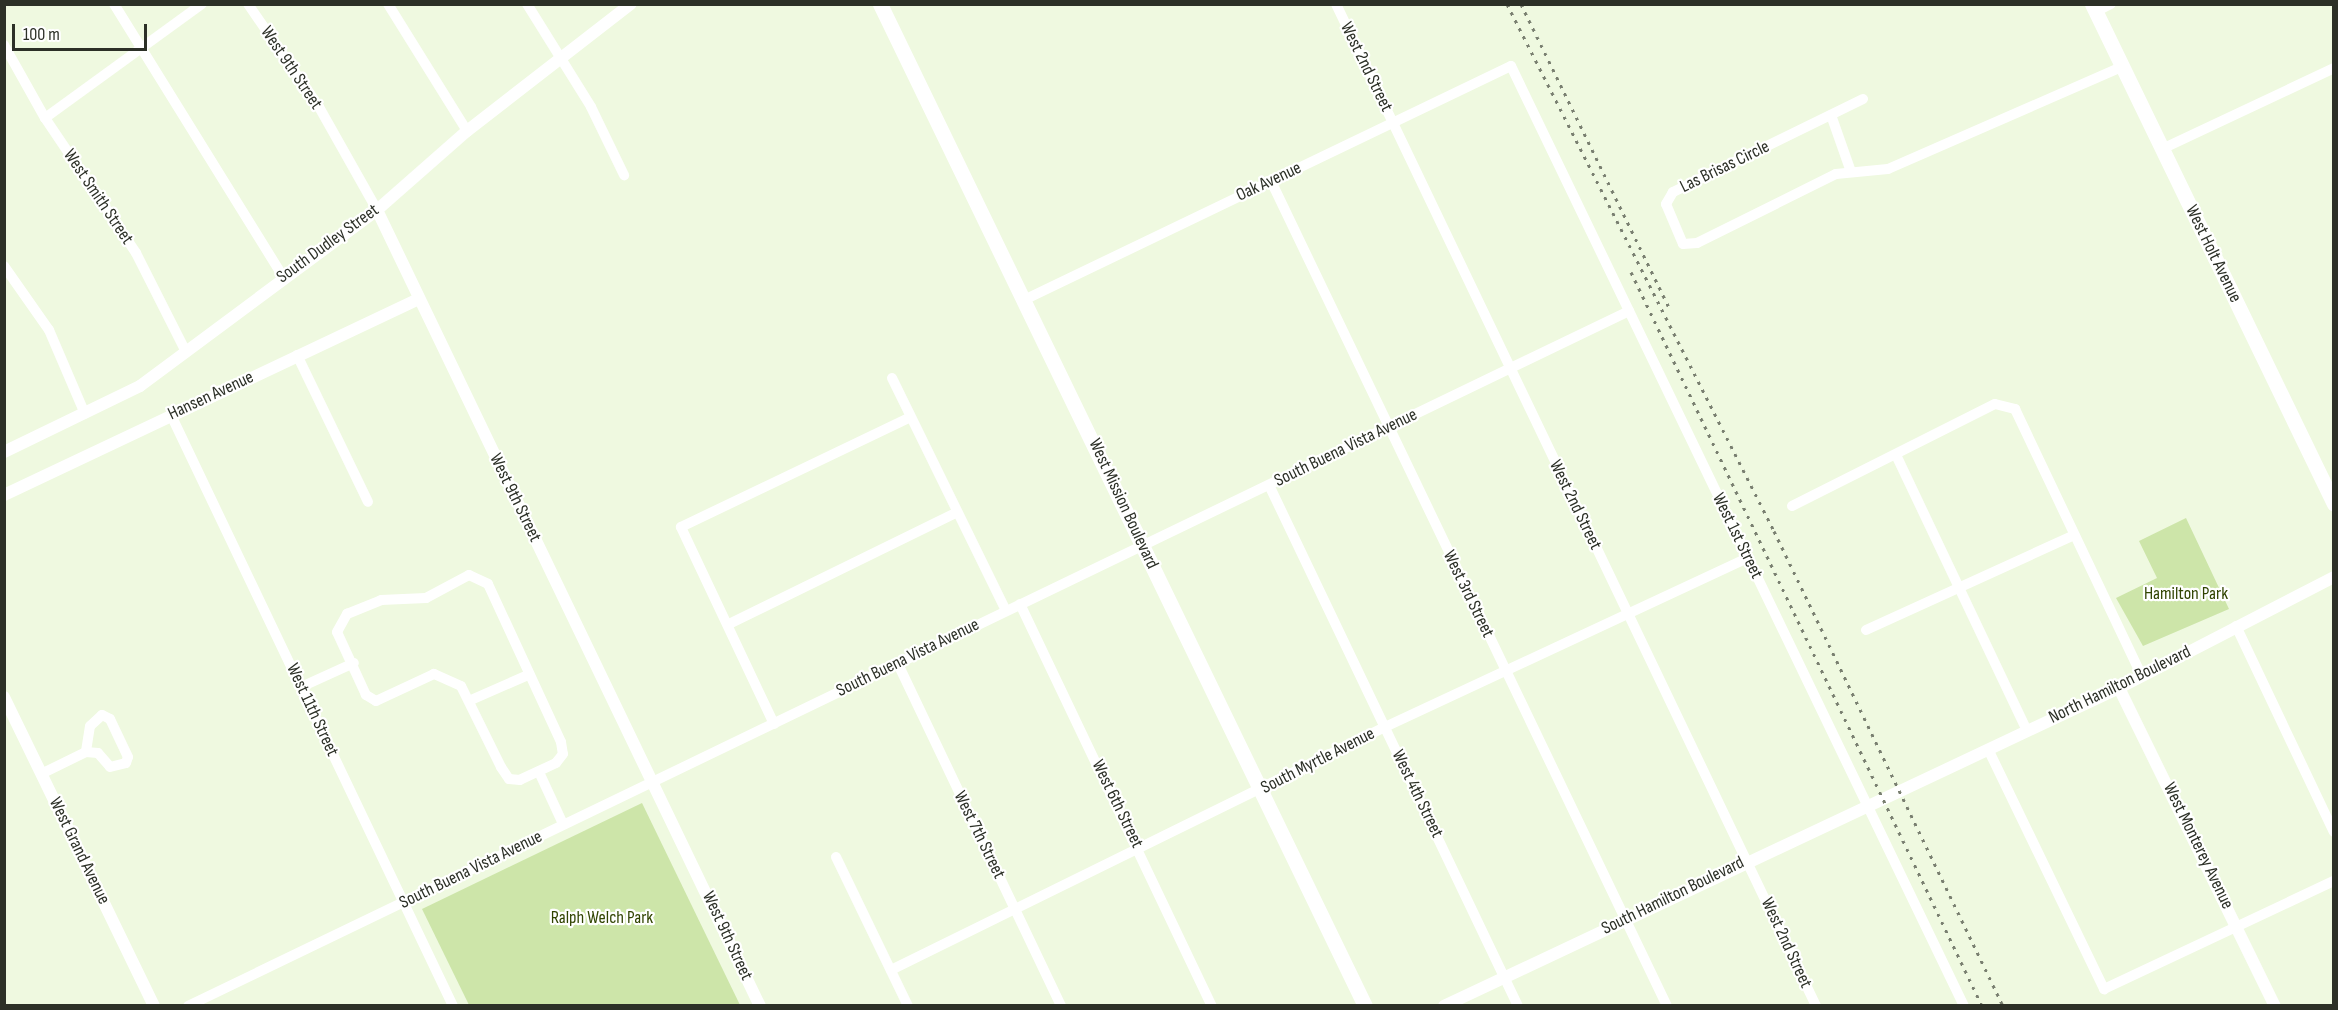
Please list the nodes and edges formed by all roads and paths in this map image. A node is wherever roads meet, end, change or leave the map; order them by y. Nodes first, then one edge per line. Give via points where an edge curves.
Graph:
1 (114, 4) edge
2 (202, 4) edge
3 (248, 4) edge
4 (388, 4) edge
5 (526, 4) edge
6 (631, 4) edge
7 (880, 4) edge
8 (1336, 4) edge
9 (2111, 4) edge
10 (2094, 8) edge
11 (4, 45) edge
12 (140, 50) junction
13 (559, 60) junction
14 (1511, 66) joint
15 (2122, 67) junction
16 (2334, 68) edge
17 (1863, 99) dead end
18 (1831, 115) junction
19 (45, 118) junction
20 (1394, 123) junction
21 (467, 131) junction
22 (2162, 149) junction
23 (1850, 169) junction
24 (624, 175) dead end
25 (1271, 181) junction
26 (377, 210) junction
27 (4, 266) edge
28 (283, 277) junction
29 (418, 298) junction
30 (1026, 299) junction
31 (1629, 311) junction
32 (186, 352) junction
33 (297, 355) junction
34 (1509, 371) junction
35 (892, 378) dead end
36 (85, 414) junction
37 (171, 415) junction
38 (909, 418) junction
39 (1388, 427) junction
40 (4, 452) edge
41 (1897, 457) junction
42 (1269, 485) junction
43 (4, 495) edge
44 (368, 502) dead end
45 (2334, 504) edge
46 (1792, 506) dead end
47 (954, 514) junction
48 (2074, 534) junction
49 (1143, 546) junction
50 (1747, 558) junction
51 (2334, 577) edge
52 (1961, 588) junction
53 (1020, 604) junction
54 (1006, 611) junction
55 (1628, 615) junction
56 (729, 624) junction
57 (2236, 626) junction
58 (1866, 630) dead end
59 (354, 663) junction
60 (897, 664) junction
61 (1507, 674) junction
62 (528, 675) junction
63 (2142, 676) junction
64 (301, 687) junction
65 (2119, 688) junction
66 (4, 697) edge
67 (471, 700) junction
68 (774, 724) junction
69 (1385, 727) junction
70 (2027, 731) junction
71 (1988, 750) junction
72 (86, 752) junction
73 (539, 772) junction
74 (41, 774) junction
75 (654, 783) junction
76 (1904, 789) joint
77 (1260, 790) junction
78 (1866, 807) junction
79 (563, 824) junction
80 (2334, 832) edge
81 (1138, 849) junction
82 (836, 857) dead end
83 (1746, 860) junction
84 (2334, 881) edge
85 (403, 904) junction
86 (1015, 909) junction
87 (1624, 920) junction
88 (2236, 924) junction
89 (891, 970) junction
90 (1505, 977) junction
91 (154, 1005) edge
92 (188, 1005) edge
93 (453, 1005) edge
94 (760, 1005) edge
95 (908, 1005) edge
96 (1061, 1005) edge
97 (1212, 1005) edge
98 (1365, 1005) edge
99 (1444, 1005) edge
100 (1518, 1005) edge
101 (1667, 1005) edge
102 (1816, 1005) edge
103 (1964, 1005) edge
104 (2275, 1005) edge

1 - 12 street
2 - 12 street
3 - 26 street, West 9th Street via 319,107
4 - 21 street
5 - 13 street
6 - 13 street, South Dudley Street
7 - 30 main road, West Mission Boulevard
8 - 20 street, West 2nd Street
9 - 10 street
10 - 15 main road, West Holt Avenue
11 - 19 street, West Smith Street
12 - 19 street
12 - 28 street via 228,180
13 - 21 street, South Dudley Street
13 - 24 street via 591,107
14 - 20 street, Oak Avenue
14 - 31 street, West 1st Street
15 - 22 main road, West Holt Avenue
15 - 23 street, Las Brisas Circle via 1888,170
16 - 22 street
17 - 18 street, Las Brisas Circle
18 - 23 street
18 - 23 street, Las Brisas Circle via 1673,192 1666,204 1683,243 1697,243
19 - 32 street, West Smith Street via 136,253
20 - 25 street, Oak Avenue
20 - 34 street, West 2nd Street
21 - 26 street, South Dudley Street
22 - 45 main road, West Holt Avenue
25 - 30 street, Oak Avenue
25 - 39 street, West 3rd Street
26 - 28 street, South Dudley Street
26 - 29 street, West 9th Street
27 - 36 street via 49,330
28 - 32 street, South Dudley Street
29 - 33 street, Hansen Avenue
29 - 75 street, West 9th Street
30 - 49 main road, West Mission Boulevard
31 - 34 street, South Buena Vista Avenue
31 - 50 street, West 1st Street
32 - 36 street, South Dudley Street via 140,386
33 - 37 street, Hansen Avenue
33 - 44 street
34 - 39 street, South Buena Vista Avenue
34 - 55 street, West 2nd Street
35 - 38 street
36 - 40 street, South Dudley Street
37 - 43 street, Hansen Avenue
37 - 64 street, West 11th Street
38 - 47 street
38 - 56 street via 681,527
39 - 42 street, South Buena Vista Avenue
39 - 61 street, West 3rd Street
41 - 46 street
41 - 48 street via 1995,404 2005,405 2021,419
41 - 52 street
42 - 49 street, South Buena Vista Avenue
42 - 69 street, West 4th Street
47 - 54 street
47 - 56 street
48 - 52 street
48 - 63 street
49 - 53 street, South Buena Vista Avenue
49 - 77 main road, West Mission Boulevard
50 - 55 street, South Myrtle Avenue
50 - 78 street, West 1st Street
51 - 57 street, North Hamilton Boulevard
52 - 58 street
52 - 70 street
53 - 54 street, South Buena Vista Avenue
53 - 81 street, West 6th Street
54 - 60 street, South Buena Vista Avenue
55 - 61 street, South Myrtle Avenue
55 - 83 street, West 2nd Street
56 - 68 street
57 - 63 street, North Hamilton Boulevard
57 - 80 street
59 - 62 street via 337,632 347,614 381,600 426,598 469,575 481,576
59 - 64 street
59 - 67 street via 366,695 386,699 434,674 461,686
60 - 68 street, South Buena Vista Avenue
60 - 86 street, West 7th Street
61 - 69 street, South Myrtle Avenue
61 - 87 street, West 3rd Street
62 - 67 street
62 - 73 street via 563,754
63 - 65 street, North Hamilton Boulevard
64 - 85 street, West 11th Street
65 - 70 street, North Hamilton Boulevard
65 - 88 street, West Monterey Avenue
66 - 74 street, West Grand Avenue
67 - 73 street via 508,779
68 - 75 street, South Buena Vista Avenue
69 - 77 street, South Myrtle Avenue
69 - 90 street, West 4th Street
70 - 71 street, North Hamilton Boulevard
71 - 76 street, North Hamilton Boulevard
71 - 88 street via 2100,986 2109,988
72 - 72 street via 98,753 110,767 126,763 128,757 110,719 102,715 90,726
72 - 74 street
73 - 79 street
74 - 91 street, West Grand Avenue
75 - 79 street, South Buena Vista Avenue
75 - 94 street, West 9th Street
76 - 78 street, South Hamilton Boulevard
77 - 81 street, South Myrtle Avenue
77 - 98 main road, West Mission Boulevard
78 - 83 street, South Hamilton Boulevard
78 - 103 street, West 1st Street
79 - 85 street, South Buena Vista Avenue
81 - 86 street, South Myrtle Avenue
81 - 97 street, West 6th Street
82 - 89 street
83 - 87 street, South Hamilton Boulevard
83 - 102 street, West 2nd Street
84 - 88 street
85 - 92 street, South Buena Vista Avenue
85 - 93 street, West 11th Street
86 - 89 street, South Myrtle Avenue
86 - 96 street, West 7th Street
87 - 90 street, South Hamilton Boulevard
87 - 101 street, West 3rd Street
88 - 104 street, West Monterey Avenue
89 - 95 street
90 - 99 street, South Hamilton Boulevard
90 - 100 street, West 4th Street

